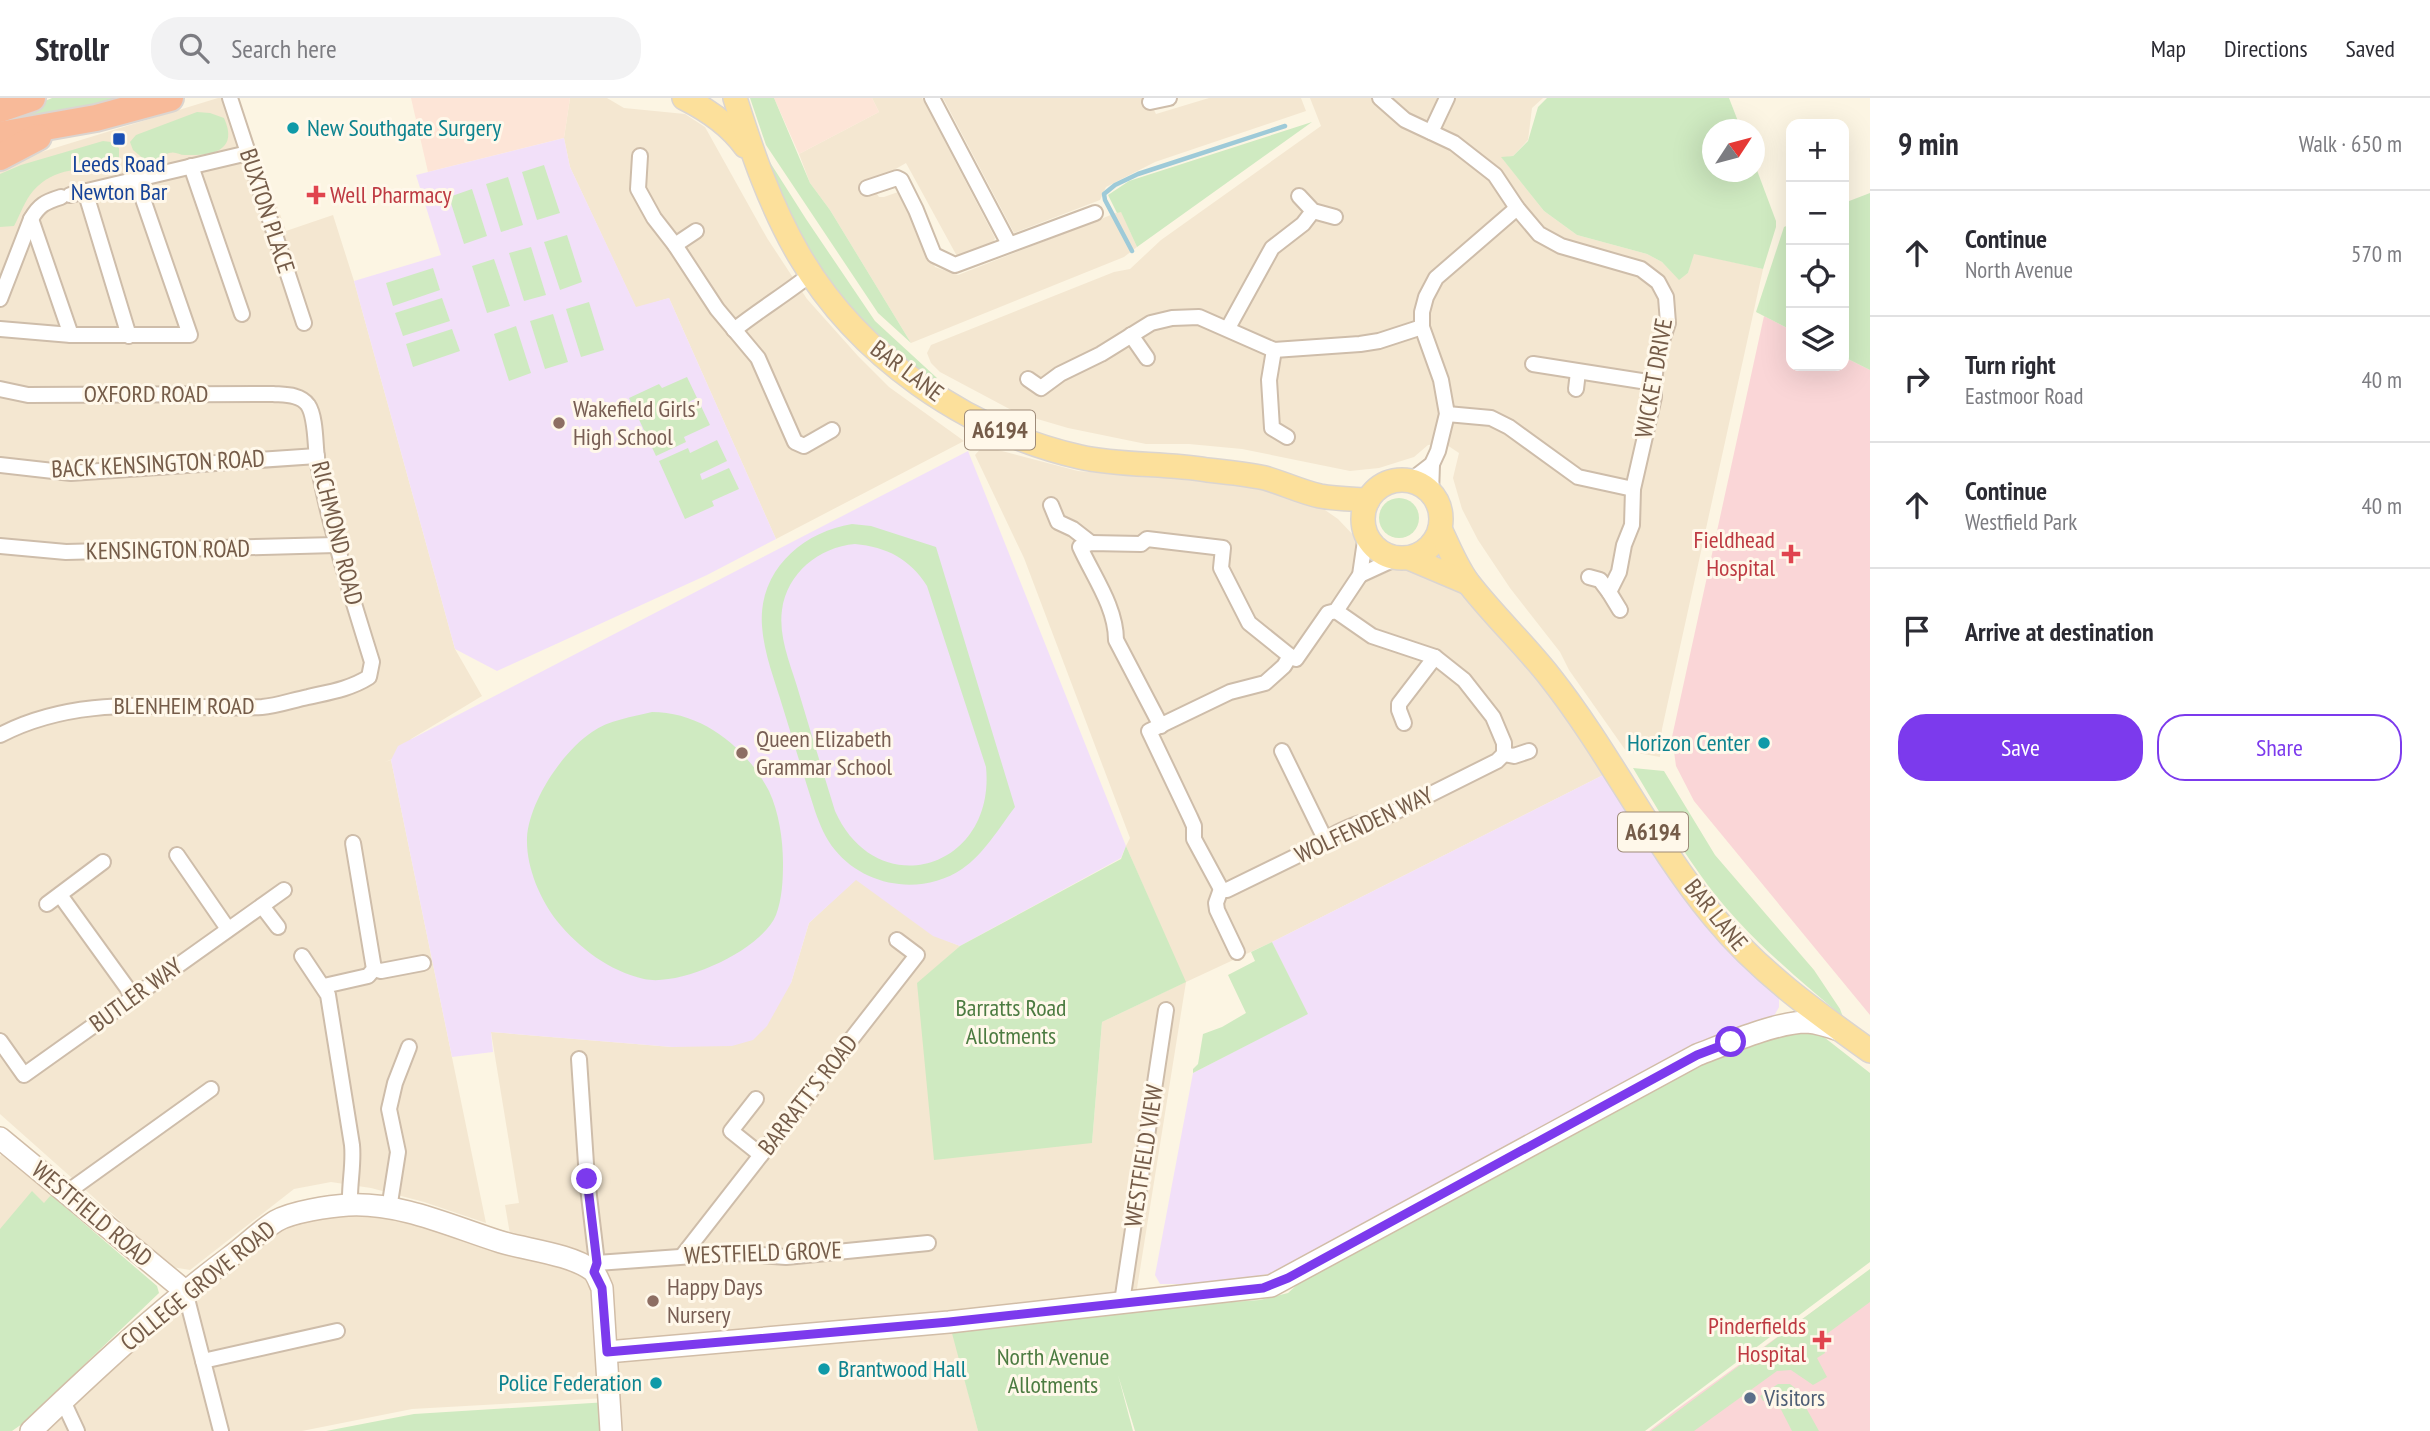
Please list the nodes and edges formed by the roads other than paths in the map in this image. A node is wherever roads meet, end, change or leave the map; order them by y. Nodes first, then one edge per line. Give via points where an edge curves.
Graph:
1 (32, 98) edge
2 (170, 98) edge
3 (230, 98) edge
4 (684, 98) edge
5 (734, 98) edge
6 (932, 98) edge
7 (1169, 98) edge
8 (1380, 98) edge
9 (1447, 98) edge
10 (1150, 102) dead end
11 (0, 109) edge
12 (65, 125) junction
13 (1431, 132) junction
14 (0, 135) edge
15 (248, 153) junction
16 (751, 154) junction
17 (640, 156) dead end
18 (0, 157) edge
19 (191, 166) junction
20 (136, 179) junction
21 (867, 188) dead end
22 (72, 195) junction
23 (1299, 196) dead end
24 (1517, 208) junction
25 (1313, 211) junction
26 (1095, 213) dead end
27 (1335, 217) dead end
28 (31, 219) junction
29 (696, 230) dead end
30 (1009, 244) junction
31 (675, 245) junction
32 (811, 274) junction
33 (0, 299) edge
34 (242, 314) dead end
35 (304, 323) dead end
36 (1228, 327) junction
37 (1422, 327) junction
38 (0, 329) edge
39 (734, 330) junction
40 (71, 335) junction
41 (1131, 335) junction
42 (128, 336) junction
43 (1274, 350) junction
44 (1147, 358) dead end
45 (1533, 364) dead end
46 (1578, 372) junction
47 (1028, 379) dead end
48 (1654, 383) junction
49 (0, 389) edge
50 (1576, 389) dead end
51 (293, 395) joint
52 (1447, 414) junction
53 (832, 430) dead end
54 (1287, 437) dead end
55 (317, 456) junction
56 (1432, 464) junction
57 (0, 465) edge
58 (1410, 481) junction
59 (1633, 489) junction
60 (1431, 494) junction
61 (1321, 496) junction
62 (1368, 500) junction
63 (1051, 505) dead end
64 (1440, 529) junction
65 (1365, 531) junction
66 (1091, 543) junction
67 (337, 545) junction
68 (0, 546) edge
69 (1403, 558) junction
70 (1360, 575) junction
71 (1589, 577) dead end
72 (1468, 583) junction
73 (1609, 592) junction
74 (1620, 610) dead end
75 (1336, 611) junction
76 (1290, 656) junction
77 (1434, 657) junction
78 (369, 677) joint
79 (1404, 723) dead end
80 (1161, 726) junction
81 (0, 735) edge
82 (1282, 751) dead end
83 (1529, 751) dead end
84 (1504, 754) junction
85 (1325, 839) junction
86 (353, 843) dead end
87 (177, 855) dead end
88 (103, 862) dead end
89 (1221, 889) junction
90 (284, 890) dead end
91 (262, 906) junction
92 (278, 927) dead end
93 (228, 929) junction
94 (897, 940) dead end
95 (1237, 952) dead end
96 (302, 956) dead end
97 (423, 963) dead end
98 (374, 969) junction
99 (324, 986) junction
100 (1792, 993) junction
101 (133, 996) junction
102 (1166, 1010) dead end
103 (1776, 1028) junction
104 (1841, 1031) junction
105 (0, 1041) edge
106 (410, 1047) dead end
107 (1870, 1051) edge
108 (579, 1059) dead end
109 (211, 1089) dead end
110 (756, 1099) dead end
111 (0, 1138) edge
112 (761, 1154) junction
113 (66, 1193) junction
114 (350, 1205) junction
115 (389, 1209) junction
116 (928, 1243) dead end
117 (683, 1255) junction
118 (596, 1267) junction
119 (185, 1291) junction
120 (1122, 1302) junction
121 (337, 1331) dead end
122 (607, 1352) junction
123 (203, 1361) junction
124 (62, 1401) junction
125 (31, 1431) edge
126 (77, 1431) edge
127 (221, 1431) edge
128 (611, 1431) edge

1 - 11 highway
2 - 12 highway
3 - 15 street, BUXTON PLACE
4 - 16 main road, BAR LANE / A6194 via 729,127
5 - 16 main road, BAR LANE / A6194
6 - 30 street
7 - 10 street
8 - 13 street, WICKET DRIVE via 1405,120
9 - 13 street
12 - 14 highway
12 - 18 highway
13 - 24 street, WICKET DRIVE via 1454,143 1495,175
15 - 19 street
15 - 35 street, BUXTON PLACE
16 - 32 main road, BAR LANE / A6194
17 - 31 street via 638,189
19 - 20 street
19 - 34 street
20 - 22 street
20 - 42 street via 190,335
21 - 30 street via 901,180 934,255 950,264 961,264
22 - 28 street via 43,202
22 - 42 street
23 - 25 street
24 - 37 street via 1436,278 1426,297
24 - 48 street, WICKET DRIVE via 1539,234 1561,246 1641,269 1658,282 1666,297 1668,323
25 - 27 street
25 - 36 street via 1272,248
26 - 30 street
28 - 33 street
28 - 40 street
29 - 31 street
31 - 39 street
32 - 39 street
32 - 61 main road, BAR LANE / A6194 via 844,318 885,358 992,427 1080,457 1263,478
36 - 41 street via 1199,317 1172,318
36 - 43 street
37 - 43 street via 1360,344
37 - 52 street via 1438,369
38 - 40 street
39 - 53 street via 758,358 795,442 804,446
40 - 42 street
41 - 44 street
41 - 47 street via 1041,388
43 - 54 street via 1269,380 1272,428
45 - 46 street
46 - 48 street
46 - 50 street
48 - 59 street, WICKET DRIVE
49 - 51 street, OXFORD ROAD via 28,395
51 - 55 street, RICHMOND ROAD via 308,405
52 - 56 street
52 - 59 street via 1491,418 1578,477
55 - 57 street, BACK KENSINGTON ROAD via 71,473
55 - 67 street, RICHMOND ROAD
56 - 58 street
56 - 60 street
58 - 60 main road
58 - 62 main road via 1387,484
59 - 73 street, WICKET DRIVE via 1632,525
60 - 64 main road, A6194 via 1440,511
61 - 62 main road, BAR LANE / A6194
61 - 65 main road, BAR LANE / A6194
62 - 65 main road via 1363,514
63 - 66 street via 1058,522
64 - 69 main road via 1428,548
64 - 72 main road, BAR LANE / A6194
65 - 69 main road, A6194 via 1377,550
65 - 70 street
66 - 76 street via 1141,544 1147,539 1223,548 1221,568 1249,624
66 - 80 street via 1080,547 1112,613 1116,640
67 - 68 street, KENSINGTON ROAD via 66,552
67 - 78 street, RICHMOND ROAD via 372,662
69 - 70 street
69 - 72 main road, BAR LANE / A6194
70 - 75 street
71 - 73 street via 1600,580
72 - 100 main road, BAR LANE / A6194 via 1550,676 1714,917 1754,961
73 - 74 street
75 - 76 street via 1328,613 1296,659
75 - 77 street via 1372,636
76 - 80 street via 1265,683 1230,692
77 - 79 street via 1399,704
77 - 84 street via 1464,680 1493,717
78 - 81 street, BLENHEIM ROAD via 353,687 265,707 83,708 44,717
80 - 89 street via 1149,731 1194,826 1194,839
82 - 85 street
83 - 84 street, WOLFENDEN WAY
84 - 85 street, WOLFENDEN WAY via 1385,817 1368,819
85 - 89 street, WOLFENDEN WAY via 1227,890
86 - 98 street
87 - 93 street
88 - 101 street via 53,899
89 - 95 street via 1217,910
90 - 91 street, BUTLER WAY
91 - 92 street
91 - 93 street, BUTLER WAY
93 - 101 street, BUTLER WAY
94 - 112 street, BARRATT'S ROAD via 917,956
96 - 99 street
97 - 98 street
98 - 99 street via 368,976
99 - 114 street via 354,1160
100 - 103 street via 1789,1012
100 - 104 main road, BAR LANE / A6194
101 - 105 street, BUTLER WAY via 24,1075
102 - 120 street, WESTFIELD VIEW
103 - 104 street via 1807,1022
103 - 120 street via 1697,1055 1271,1286
104 - 107 main road, BAR LANE / A6194
106 - 115 street via 389,1109 398,1152
108 - 118 street
109 - 113 street
110 - 112 street via 731,1131
111 - 113 street, WESTFIELD ROAD
112 - 117 street, BARRATT'S ROAD
113 - 119 street, WESTFIELD ROAD
114 - 115 street, COLLEGE GROVE ROAD
114 - 119 street, COLLEGE GROVE ROAD via 278,1220
115 - 118 street, COLLEGE GROVE ROAD
116 - 117 street, WESTFIELD GROVE via 786,1257
117 - 118 street, WESTFIELD GROVE
118 - 122 street
119 - 123 street
119 - 124 street, COLLEGE GROVE ROAD
120 - 122 street
121 - 123 street
122 - 128 street
123 - 127 street
124 - 125 street, COLLEGE GROVE ROAD
124 - 126 street

